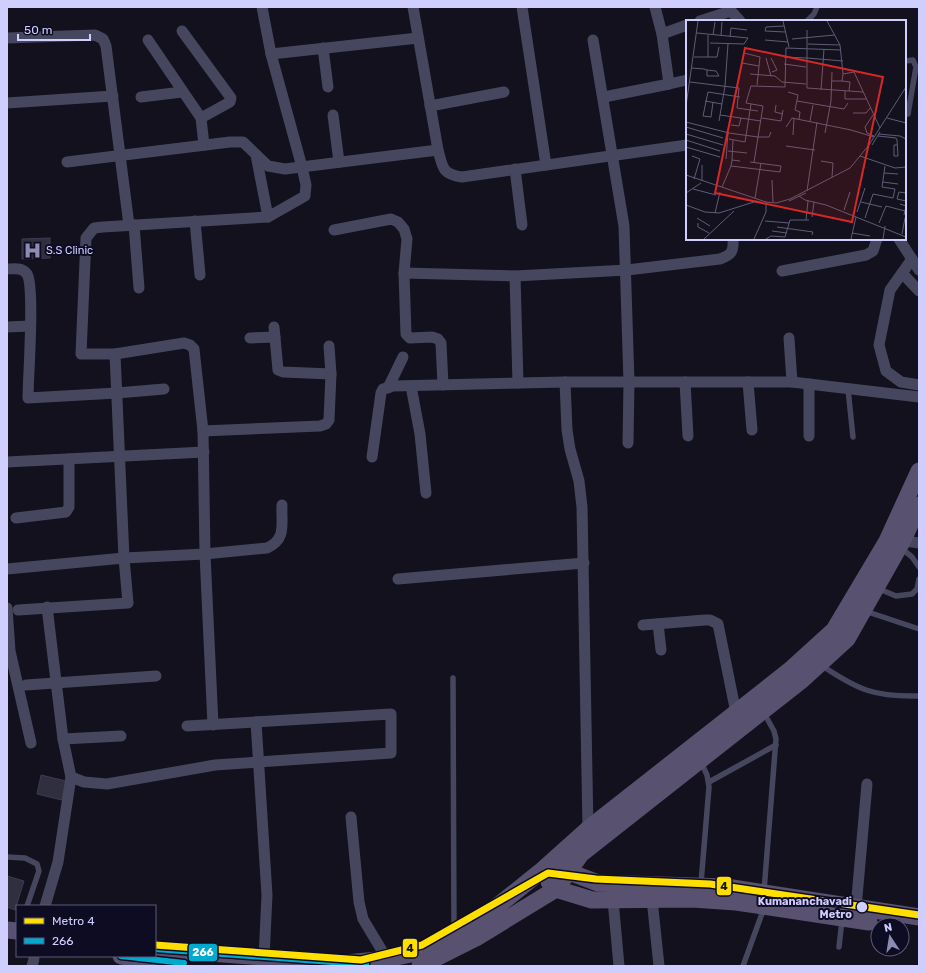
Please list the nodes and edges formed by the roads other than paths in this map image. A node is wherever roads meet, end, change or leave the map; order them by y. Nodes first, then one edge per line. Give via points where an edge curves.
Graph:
1 (262, 7) edge
2 (413, 7) edge
3 (522, 7) edge
4 (656, 7) edge
5 (817, 7) edge
6 (730, 9) edge
7 (702, 20) edge
8 (739, 20) edge
9 (808, 20) edge
10 (686, 25) edge
11 (182, 31) dead end
12 (662, 34) junction
13 (7, 38) edge
14 (418, 38) junction
15 (148, 40) dead end
16 (593, 40) dead end
17 (323, 48) junction
18 (271, 54) junction
19 (906, 60) edge
20 (686, 80) edge
21 (669, 84) junction
22 (328, 87) dead end
23 (182, 92) junction
24 (504, 92) dead end
25 (113, 96) junction
26 (141, 97) dead end
27 (604, 97) junction
28 (7, 103) edge
29 (430, 106) junction
30 (908, 114) dead end
31 (333, 115) dead end
32 (201, 118) junction
33 (204, 145) junction
34 (686, 145) edge
35 (438, 150) junction
36 (256, 155) junction
37 (612, 155) junction
38 (120, 156) junction
39 (67, 162) dead end
40 (339, 162) junction
41 (546, 165) junction
42 (302, 167) junction
43 (515, 169) junction
44 (268, 217) junction
45 (195, 221) junction
46 (131, 225) junction
47 (522, 225) dead end
48 (334, 230) dead end
49 (733, 240) edge
50 (877, 240) edge
51 (900, 240) edge
52 (912, 259) junction
53 (7, 269) edge
54 (627, 270) junction
55 (919, 270) edge
56 (782, 271) dead end
57 (404, 273) junction
58 (902, 273) junction
59 (200, 275) dead end
60 (515, 276) junction
61 (140, 288) dead end
62 (919, 291) edge
63 (30, 326) junction
64 (7, 327) edge
65 (250, 338) dead end
66 (789, 338) dead end
67 (329, 346) dead end
68 (115, 354) junction
69 (403, 357) dead end
70 (331, 374) junction
71 (565, 382) junction
72 (629, 382) junction
73 (685, 382) junction
74 (748, 382) junction
75 (792, 382) junction
76 (518, 383) junction
77 (809, 384) junction
78 (443, 385) junction
79 (919, 385) edge
80 (411, 386) junction
81 (164, 388) dead end
82 (388, 388) junction
83 (848, 388) junction
84 (117, 393) junction
85 (919, 397) edge
86 (752, 430) dead end
87 (203, 431) junction
88 (688, 436) dead end
89 (809, 436) dead end
90 (853, 437) dead end
91 (628, 443) dead end
92 (204, 452) junction
93 (120, 456) junction
94 (372, 457) dead end
95 (69, 459) junction
96 (7, 462) edge
97 (919, 471) edge
98 (426, 493) dead end
99 (282, 505) dead end
100 (919, 505) edge
101 (16, 518) dead end
102 (902, 543) edge
103 (205, 554) junction
104 (124, 558) junction
105 (584, 563) junction
106 (919, 567) edge
107 (7, 569) edge
108 (398, 579) dead end
109 (919, 579) edge
110 (876, 587) junction
111 (47, 607) junction
112 (13, 609) edge
113 (863, 611) junction
114 (658, 624) junction
115 (643, 625) dead end
116 (919, 629) edge
117 (661, 650) dead end
118 (820, 664) junction
119 (156, 676) dead end
120 (452, 678) dead end
121 (57, 683) junction
122 (26, 685) dead end
123 (919, 696) edge
124 (763, 711) junction
125 (736, 713) junction
126 (256, 722) junction
127 (213, 725) junction
128 (187, 726) dead end
129 (121, 736) dead end
130 (64, 739) junction
131 (31, 743) dead end
132 (776, 745) junction
133 (701, 760) junction
134 (258, 762) junction
135 (71, 778) junction
136 (709, 782) junction
137 (867, 784) dead end
138 (351, 816) dead end
139 (593, 835) junction
140 (584, 852) junction
141 (7, 857) edge
142 (557, 857) junction
143 (540, 872) junction
144 (569, 872) junction
145 (592, 881) junction
146 (701, 886) junction
147 (556, 889) junction
148 (652, 899) junction
149 (613, 900) junction
150 (765, 900) junction
151 (27, 905) edge
152 (45, 905) edge
153 (849, 913) junction
154 (919, 917) edge
155 (870, 919) edge
156 (454, 933) junction
157 (839, 947) dead end
158 (156, 949) edge
159 (130, 957) edge
160 (264, 958) junction
161 (387, 959) junction
162 (366, 964) edge
163 (346, 965) edge
164 (216, 966) edge
165 (420, 966) edge
166 (619, 966) edge
167 (659, 966) edge
168 (743, 966) edge

1 - 18 street
2 - 14 street
3 - 41 street
4 - 12 street
5 - 9 lane
6 - 7 street
6 - 8 street
10 - 12 street
11 - 32 street via 231,98 230,102
12 - 21 street
13 - 25 street via 99,36 106,46
14 - 17 street
14 - 29 street
15 - 23 street
16 - 27 street
17 - 18 street
17 - 22 street
18 - 42 street
19 - 30 lane via 915,62
20 - 21 street
21 - 27 street
23 - 26 street
23 - 32 street
24 - 29 street
25 - 28 street
25 - 38 street
27 - 37 street
29 - 35 street
31 - 40 street
32 - 33 street
33 - 36 street via 243,142
33 - 38 street
34 - 37 street
35 - 40 street
35 - 43 street via 443,170 451,176 462,177
36 - 42 street via 268,166
36 - 44 street
37 - 41 street
37 - 54 street via 624,226
38 - 39 street
38 - 46 street
40 - 42 street
41 - 43 street
42 - 44 street via 306,185 305,196
43 - 47 street
44 - 45 street
45 - 46 street
45 - 59 street
46 - 61 street
46 - 68 street via 94,228 86,238 81,354
48 - 57 street via 384,220 398,222 404,229 407,240
49 - 54 street via 734,249 730,256 720,259
50 - 56 street via 873,251 866,256
51 - 52 street
52 - 55 street
52 - 58 street
53 - 63 street via 22,270 30,282
54 - 60 street
54 - 72 street
57 - 60 street
57 - 78 street via 406,334 410,338 432,337 441,343
58 - 62 street
58 - 79 street via 890,290 879,345 886,371 901,382
60 - 76 street
63 - 64 street
63 - 84 street via 28,398
65 - 70 street via 274,332 278,370
66 - 75 street
67 - 70 street
68 - 84 street
68 - 87 street via 184,343 190,345 196,356
69 - 82 street
70 - 87 street via 330,420 326,424
71 - 72 street
71 - 76 street
71 - 105 street via 567,430 579,481 582,507
72 - 73 street
72 - 91 street
73 - 74 street
73 - 88 street
74 - 75 street
74 - 86 street
75 - 77 street
76 - 78 street
77 - 83 street
77 - 89 street
78 - 80 street
80 - 82 street
80 - 98 street via 420,434
81 - 84 street
82 - 94 street via 383,389 381,393
83 - 85 street
83 - 90 lane
84 - 93 street
87 - 92 street
92 - 93 street
92 - 103 street
93 - 95 street
93 - 104 street
95 - 96 street
95 - 101 street via 69,507 66,512
97 - 102 main road
99 - 103 street via 281,538 276,544 267,548
100 - 102 main road
102 - 106 lane
102 - 110 main road
102 - 125 main road via 834,630 790,670
103 - 104 street
103 - 127 street
104 - 107 street
104 - 111 street via 128,604
105 - 108 street
105 - 139 street
109 - 110 lane via 917,589 912,594 896,596
110 - 113 main road
111 - 112 street
111 - 121 street
112 - 131 street via 10,651
113 - 116 lane
113 - 118 main road via 847,639
114 - 115 street
114 - 117 street
114 - 125 street via 710,620 718,624
118 - 123 lane via 866,691 892,696
118 - 124 main road
119 - 121 street
120 - 156 lane
121 - 122 street
121 - 130 street
124 - 132 lane via 774,731
124 - 133 main road
125 - 139 main road
126 - 127 street
126 - 134 street
126 - 134 street via 391,714 391,754
127 - 128 street
129 - 130 street
130 - 135 street
132 - 136 lane
132 - 150 lane
133 - 136 lane
133 - 139 main road
134 - 135 street via 215,765 107,784
134 - 160 street via 267,895
135 - 152 street via 58,862
136 - 146 lane
137 - 153 street
138 - 161 street via 359,902 363,919
139 - 140 main road
139 - 142 main road
140 - 144 main road
140 - 145 main road via 584,861
141 - 151 lane via 25,858 37,864 39,871
142 - 143 main road
142 - 144 main road
143 - 147 main road
143 - 156 main road via 495,908
144 - 145 main road
144 - 147 main road
145 - 146 main road
146 - 150 main road via 726,887
147 - 149 main road via 592,900
147 - 165 main road via 476,938
148 - 149 main road
148 - 150 main road
148 - 167 street
149 - 166 street
150 - 153 main road
150 - 168 lane
153 - 154 main road
153 - 155 main road
153 - 157 lane
156 - 161 main road via 436,945
158 - 160 main road
159 - 164 main road
160 - 163 main road
161 - 162 main road
162 - 163 main road

